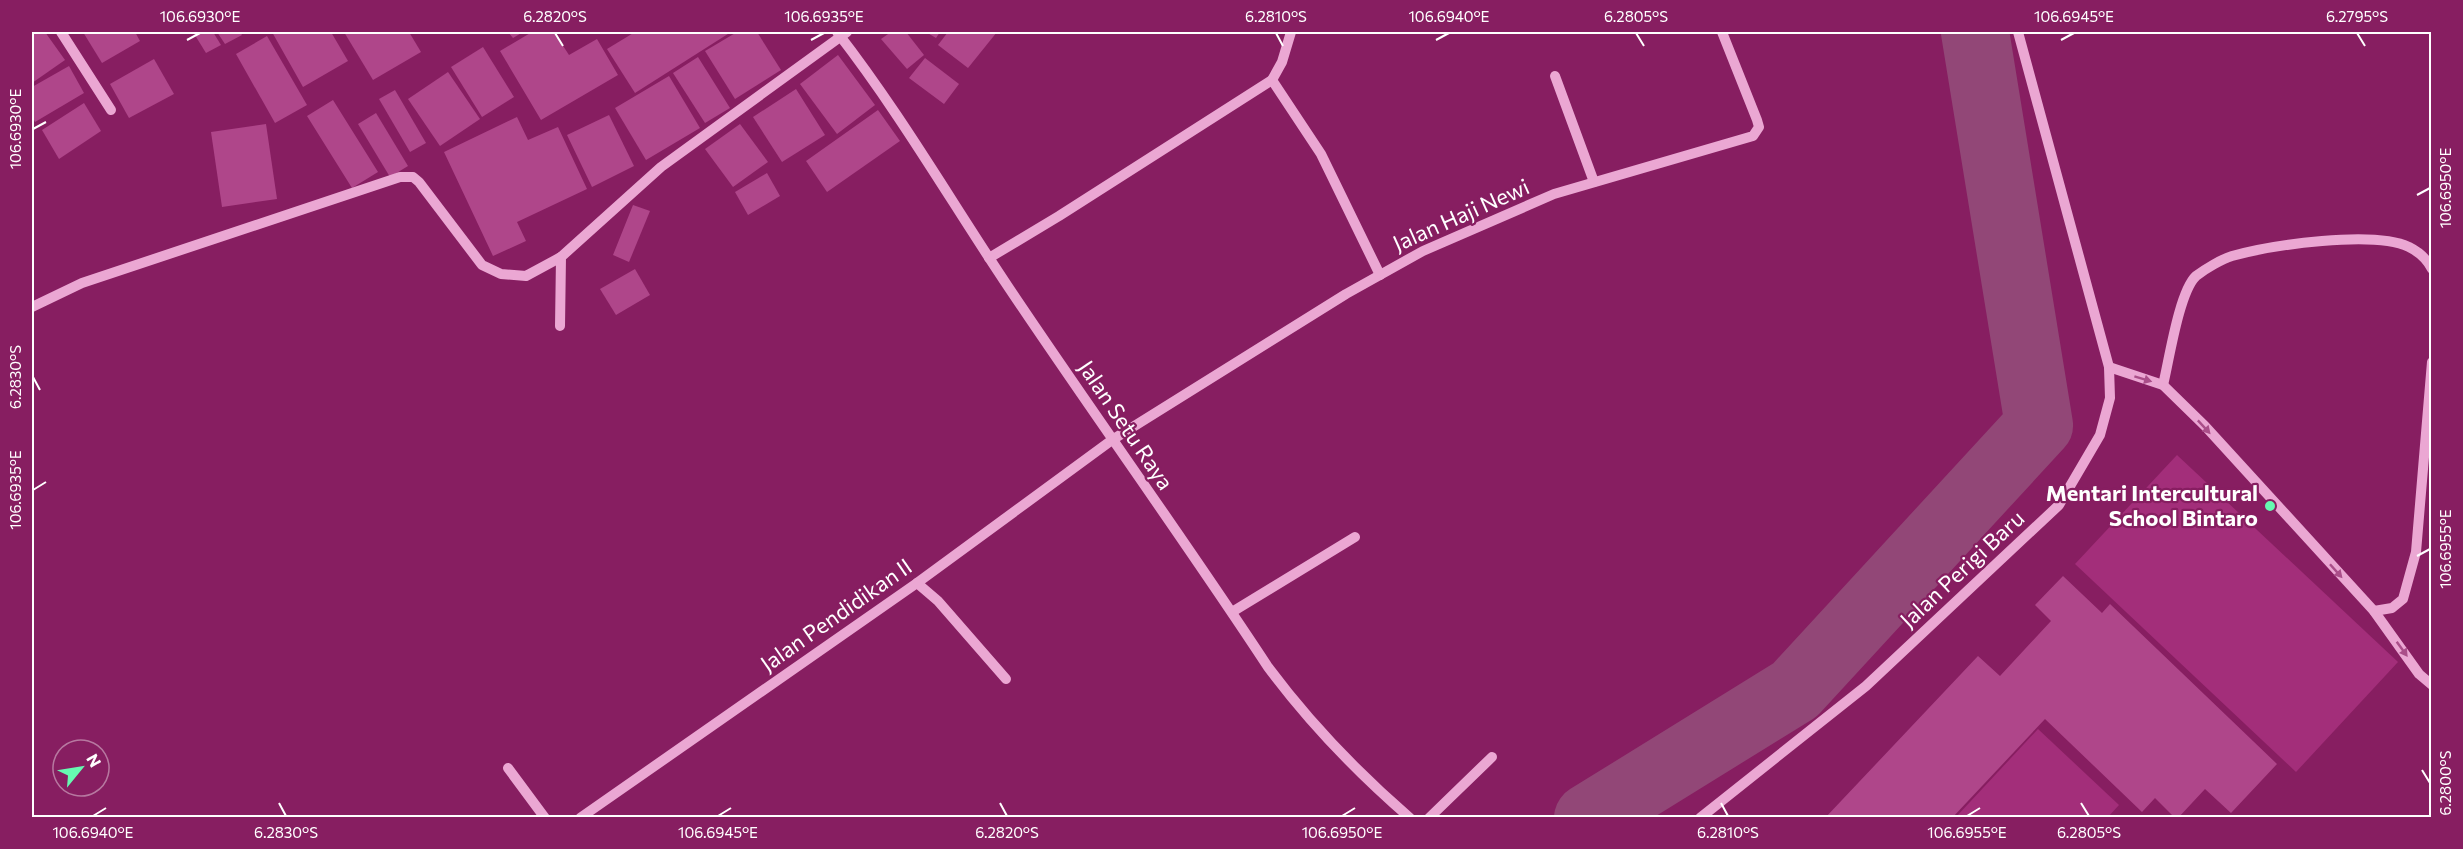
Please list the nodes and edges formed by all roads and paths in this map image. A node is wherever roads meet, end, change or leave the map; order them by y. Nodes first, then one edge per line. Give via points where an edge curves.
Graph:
1 (61, 32) edge
2 (1291, 32) edge
3 (1722, 32) edge
4 (2018, 32) edge
5 (842, 33) edge
6 (1555, 76) dead end
7 (1272, 80) junction
8 (111, 110) dead end
9 (1594, 182) junction
10 (561, 257) junction
11 (989, 258) junction
12 (2432, 269) edge
13 (1380, 275) junction
14 (32, 307) edge
15 (560, 326) dead end
16 (2432, 362) edge
17 (2109, 367) junction
18 (2163, 385) junction
19 (1112, 440) junction
20 (1355, 537) dead end
21 (917, 582) junction
22 (2374, 611) junction
23 (1232, 612) junction
24 (1006, 679) dead end
25 (2432, 685) edge
26 (1492, 757) dead end
27 (508, 768) dead end
28 (545, 818) edge
29 (580, 818) edge
30 (1410, 818) edge
31 (1429, 818) edge
32 (1700, 818) edge

1 - 8 street
2 - 7 street
3 - 9 street, Jalan Haji Newi via 1757,120 1753,136
4 - 17 street, Jalan Perigi Baru
5 - 10 street via 661,167
5 - 11 street, Jalan Setu Raya
6 - 9 street
7 - 11 street
7 - 13 street via 1321,154
9 - 13 street, Jalan Haji Newi via 1554,194 1434,246
10 - 14 street via 526,276 501,274 482,266 419,182 413,177 400,177 81,283
10 - 15 street
11 - 19 street, Jalan Setu Raya
12 - 18 street via 2427,259 2409,247 2385,240 2314,240 2230,256 2195,277 2185,296
13 - 19 street, Jalan Haji Newi
16 - 22 street via 2416,552 2403,599 2392,608
17 -> 18 street
17 - 32 street, Jalan Perigi Baru via 2110,398 2100,435 2059,505 1866,686
18 -> 22 street
19 - 21 street, Jalan Pendidikan II
19 - 23 street, Jalan Setu Raya
20 - 23 street
21 - 24 street
21 - 29 street, Jalan Pendidikan II
22 -> 25 street
23 - 30 street, Jalan Setu Raya via 1293,700
26 - 31 street
27 - 28 street

